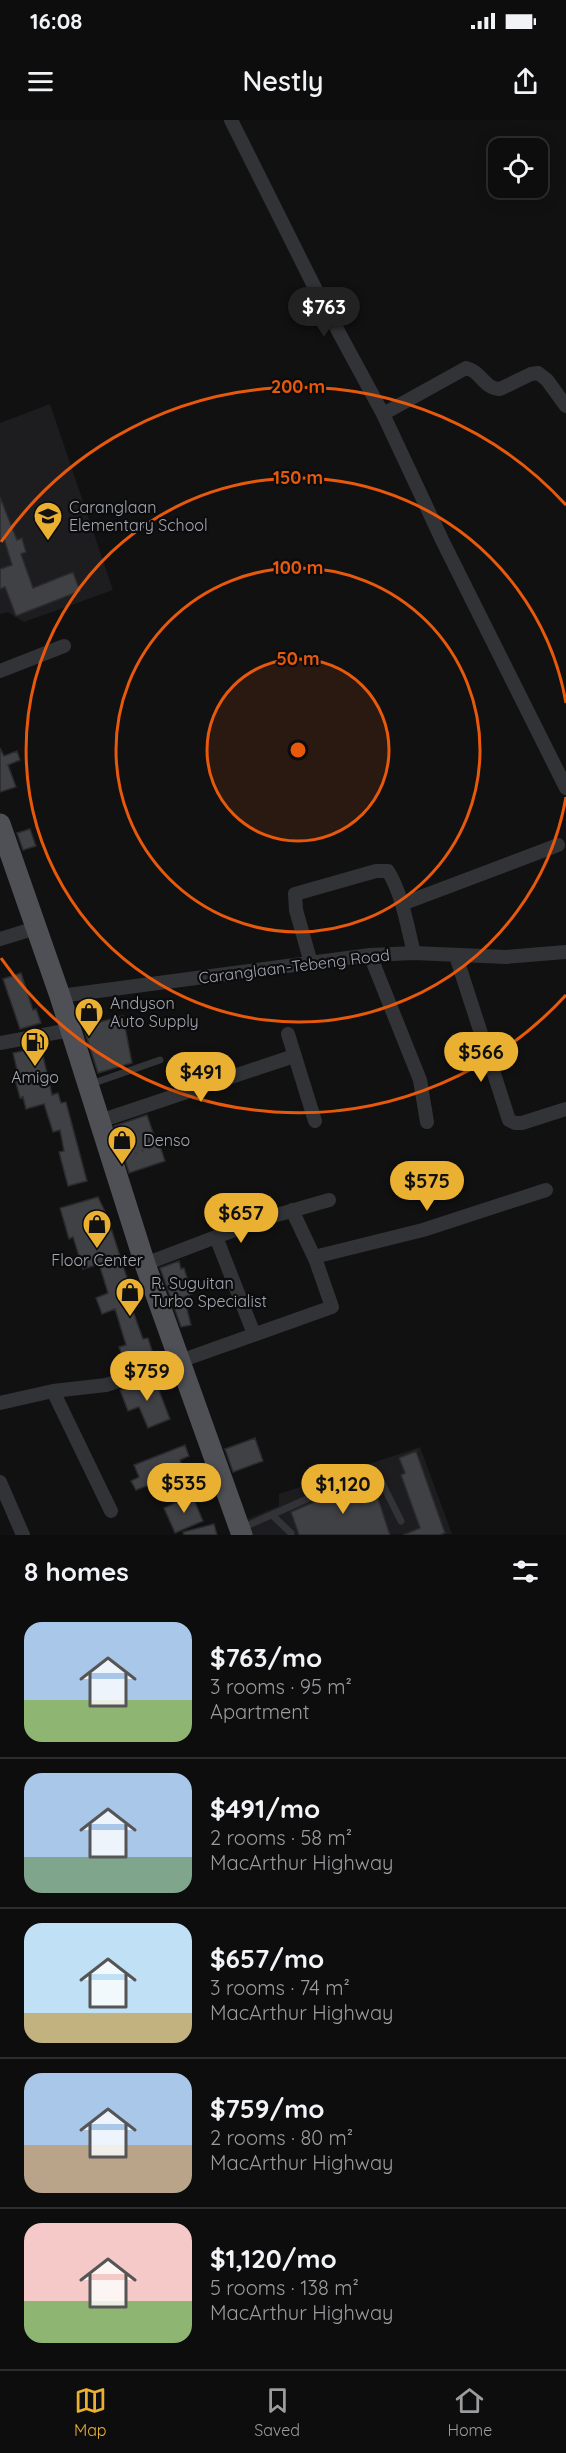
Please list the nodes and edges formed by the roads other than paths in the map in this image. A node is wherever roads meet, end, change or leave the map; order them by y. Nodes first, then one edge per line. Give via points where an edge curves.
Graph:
1 (231, 120) edge
2 (566, 406) edge
3 (383, 414) junction
4 (64, 646) dead end
5 (0, 671) edge
6 (566, 788) edge
7 (0, 824) edge
8 (558, 844) dead end
9 (402, 904) junction
10 (36, 928) junction
11 (0, 939) edge
12 (566, 952) edge
13 (414, 953) junction
14 (370, 955) junction
15 (456, 956) junction
16 (311, 963) junction
17 (60, 996) junction
18 (70, 1030) junction
19 (288, 1034) dead end
20 (0, 1043) edge
21 (294, 1056) junction
22 (160, 1060) dead end
23 (88, 1085) junction
24 (566, 1109) edge
25 (100, 1121) junction
26 (315, 1121) dead end
27 (427, 1122) dead end
28 (546, 1190) dead end
29 (329, 1200) dead end
30 (292, 1210) junction
31 (216, 1237) junction
32 (314, 1257) junction
33 (145, 1264) junction
34 (255, 1334) junction
35 (180, 1361) junction
36 (53, 1391) junction
37 (0, 1403) edge
38 (0, 1482) edge
39 (111, 1511) dead end
40 (272, 1515) junction
41 (401, 1521) dead end
42 (241, 1532) edge
43 (291, 1533) dead end
44 (22, 1535) edge

1 - 3 street
2 - 3 street via 538,373 495,389 477,372 466,368
3 - 6 street
4 - 5 street
7 - 10 main road
8 - 9 street
9 - 13 street
9 - 16 street via 388,871 295,894
10 - 11 street
10 - 17 main road
12 - 15 street, Caranglaan-Tebeng Road
13 - 14 street, Caranglaan-Tebeng Road
13 - 15 street, Caranglaan-Tebeng Road
14 - 16 street, Caranglaan-Tebeng Road
14 - 27 street via 420,1080
15 - 24 street via 510,1120 522,1123
16 - 17 street, Caranglaan-Tebeng Road
17 - 18 main road
18 - 20 street
18 - 23 main road
19 - 21 street
21 - 25 street
21 - 26 street
22 - 23 lane
23 - 25 main road
25 - 33 main road
28 - 32 street via 423,1230
29 - 30 street
30 - 31 street
30 - 32 street
31 - 33 street
31 - 34 street
32 - 34 street via 332,1307
33 - 35 main road
34 - 35 street
35 - 36 street via 106,1385
35 - 42 main road
36 - 37 street
36 - 39 street
38 - 44 street
40 - 41 lane via 316,1495 379,1477
40 - 42 lane
40 - 43 lane

